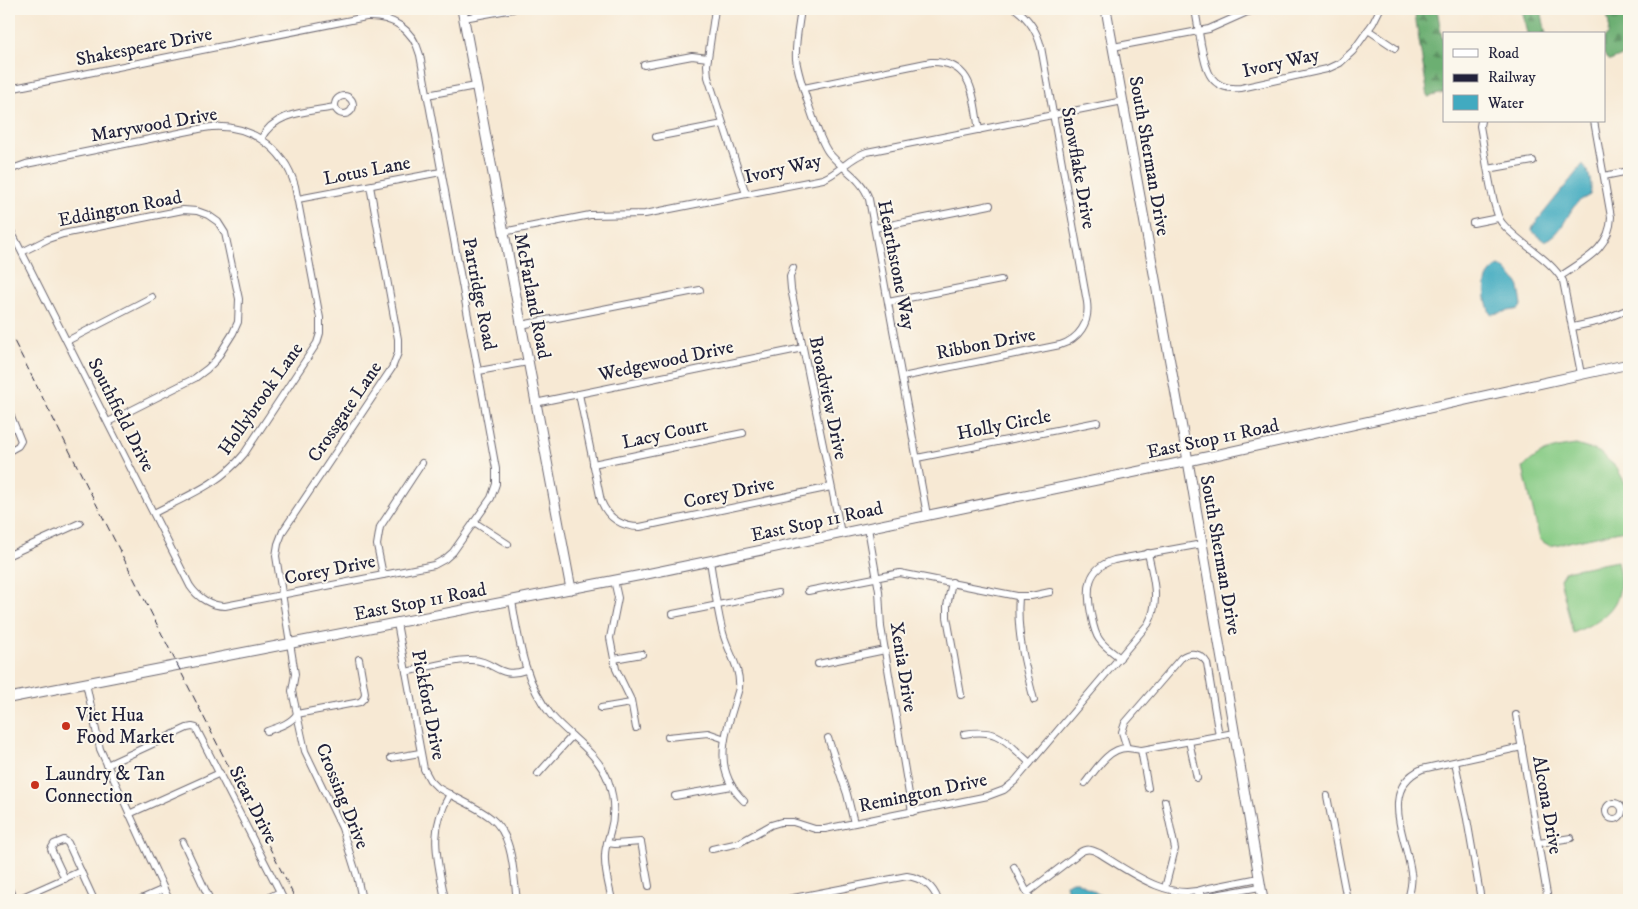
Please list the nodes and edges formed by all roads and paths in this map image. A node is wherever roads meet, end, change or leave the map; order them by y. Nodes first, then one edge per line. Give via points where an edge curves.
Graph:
1 (462, 9) edge
2 (513, 9) edge
3 (715, 9) edge
4 (801, 9) edge
5 (1016, 9) edge
6 (1106, 9) edge
7 (1195, 9) edge
8 (1258, 9) edge
9 (1380, 9) edge
10 (464, 18) junction
11 (401, 25) joint
12 (1199, 30) junction
13 (1368, 30) junction
14 (1113, 47) junction
15 (1395, 48) dead end
16 (708, 58) junction
17 (644, 65) dead end
18 (476, 86) junction
19 (804, 88) junction
20 (9, 89) edge
21 (427, 95) junction
22 (1123, 101) junction
23 (336, 107) dead end
24 (1053, 115) junction
25 (1482, 122) edge
26 (1594, 122) edge
27 (723, 124) junction
28 (979, 130) junction
29 (656, 138) dead end
30 (261, 139) junction
31 (1533, 161) dead end
32 (843, 166) junction
33 (1488, 169) junction
34 (9, 170) edge
35 (441, 172) junction
36 (1629, 172) edge
37 (1604, 176) junction
38 (370, 186) junction
39 (746, 194) junction
40 (298, 199) junction
41 (990, 205) dead end
42 (1498, 218) junction
43 (1472, 224) dead end
44 (9, 227) edge
45 (875, 228) junction
46 (503, 232) junction
47 (22, 252) junction
48 (793, 268) dead end
49 (1560, 276) junction
50 (1001, 280) dead end
51 (700, 290) dead end
52 (152, 297) dead end
53 (888, 302) junction
54 (1624, 311) dead end
55 (521, 325) junction
56 (1573, 327) junction
57 (1075, 337) joint
58 (67, 341) junction
59 (803, 348) junction
60 (528, 362) junction
61 (1629, 364) edge
62 (479, 371) junction
63 (1581, 374) junction
64 (902, 377) junction
65 (579, 394) junction
66 (536, 403) junction
67 (9, 411) edge
68 (108, 422) junction
69 (1096, 422) dead end
70 (743, 433) dead end
71 (9, 451) edge
72 (917, 458) junction
73 (1188, 461) junction
74 (422, 463) dead end
75 (593, 464) junction
76 (831, 487) junction
77 (154, 513) junction
78 (927, 515) junction
79 (80, 522) dead end
80 (474, 522) junction
81 (868, 528) junction
82 (841, 533) junction
83 (508, 544) dead end
84 (1202, 544) junction
85 (1148, 553) junction
86 (9, 555) edge
87 (445, 559) joint
88 (710, 560) junction
89 (383, 575) junction
90 (876, 576) junction
91 (614, 580) junction
92 (952, 582) junction
93 (570, 589) junction
94 (808, 591) dead end
95 (1050, 592) dead end
96 (778, 593) dead end
97 (282, 595) junction
98 (1019, 596) junction
99 (512, 600) junction
100 (218, 605) joint
101 (718, 605) junction
102 (673, 614) dead end
103 (397, 623) junction
104 (291, 644) junction
105 (885, 650) junction
106 (642, 654) dead end
107 (1120, 658) junction
108 (359, 659) dead end
109 (614, 659) junction
110 (818, 664) dead end
111 (526, 670) junction
112 (406, 672) junction
113 (86, 684) junction
114 (961, 695) dead end
115 (9, 698) edge
116 (1034, 700) dead end
117 (631, 703) junction
118 (600, 708) dead end
119 (297, 714) junction
120 (1516, 714) dead end
121 (636, 728) dead end
122 (267, 732) dead end
123 (1234, 733) junction
124 (964, 734) dead end
125 (572, 736) junction
126 (1219, 736) junction
127 (668, 737) dead end
128 (828, 738) dead end
129 (725, 739) junction
130 (1190, 741) junction
131 (1522, 747) junction
132 (1127, 748) junction
133 (1141, 750) junction
134 (420, 753) junction
135 (390, 758) dead end
136 (1455, 762) junction
137 (1030, 763) junction
138 (107, 765) junction
139 (220, 773) junction
140 (538, 774) dead end
141 (1197, 778) dead end
142 (1085, 783) dead end
143 (732, 786) junction
144 (1148, 788) dead end
145 (450, 794) junction
146 (675, 796) dead end
147 (1327, 796) dead end
148 (744, 801) dead end
149 (1165, 801) dead end
150 (912, 812) junction
151 (129, 814) junction
152 (854, 823) junction
153 (1571, 838) dead end
154 (183, 842) dead end
155 (607, 843) junction
156 (1538, 843) junction
157 (712, 849) dead end
158 (1014, 867) dead end
159 (81, 871) junction
160 (64, 879) junction
161 (1260, 882) junction
162 (649, 886) dead end
163 (1165, 888) junction
164 (9, 889) edge
165 (164, 889) junction
166 (280, 892) junction
167 (1195, 892) junction
168 (1027, 893) junction
169 (32, 897) edge
170 (15, 900) edge
171 (94, 900) edge
172 (139, 900) edge
173 (169, 900) edge
174 (210, 900) edge
175 (263, 900) edge
176 (284, 900) edge
177 (362, 900) edge
178 (445, 900) edge
179 (517, 900) edge
180 (612, 900) edge
181 (783, 900) edge
182 (938, 900) edge
183 (1031, 900) edge
184 (1191, 900) edge
185 (1263, 900) edge
186 (1347, 900) edge
187 (1408, 900) edge
188 (1481, 900) edge
189 (1548, 900) edge

1 - 10 main road, McFarland Road
2 - 10 street
3 - 16 street
4 - 19 street, Hearthstone Way via 796,53
5 - 24 street, Snowflake Drive via 1030,23 1038,38
6 - 14 main road, South Sherman Drive
7 - 12 street
8 - 12 street
9 - 13 street, Ivory Way
10 - 18 main road, McFarland Road
11 - 20 street, Shakespeare Drive via 383,18 366,17
11 - 21 street, Partridge Road via 418,48
12 - 13 street, Ivory Way via 1206,69 1216,82 1238,88 1327,69 1348,56
12 - 14 street
13 - 15 street
14 - 22 main road, South Sherman Drive
16 - 17 street via 692,56
16 - 27 street via 708,79
18 - 21 street
18 - 46 main road, McFarland Road
19 - 28 street via 939,62 957,68 968,80
19 - 32 street, Hearthstone Way via 823,143
21 - 35 street, Partridge Road
22 - 24 street, Ivory Way
22 - 73 main road, South Sherman Drive
23 - 30 street via 285,117 271,125
24 - 28 street, Ivory Way
24 - 57 street, Snowflake Drive via 1088,305 1085,323
25 - 33 street
26 - 37 street
27 - 29 street
27 - 39 street
28 - 32 street, Ivory Way via 867,152
30 - 34 street, Marywood Drive via 237,129 209,127
30 - 40 street, Marywood Drive via 287,166
31 - 33 street
32 - 39 street, Ivory Way via 823,179
32 - 45 street, Hearthstone Way via 866,191
33 - 42 street
35 - 38 street, Lotus Lane
35 - 62 street, Partridge Road
36 - 37 street
37 - 49 street via 1611,217 1607,237 1601,247
38 - 40 street, Lotus Lane
38 - 97 street, Crossgate Lane via 398,353 392,368 281,535 276,561
39 - 46 street, Ivory Way via 648,214 590,215
40 - 77 street, Hollybrook Lane via 320,321 316,345 233,467 212,483
41 - 45 street
42 - 43 street
42 - 49 street
44 - 47 street, Southfield Drive
45 - 53 street, Hearthstone Way
46 - 55 main road, McFarland Road
47 - 58 street, Southfield Drive
47 - 68 street, Eddington Road via 68,232 183,210 208,215 218,222 227,238 240,302 236,329 212,364 198,377
48 - 59 street, Broadview Drive via 790,286
49 - 56 street
50 - 53 street
51 - 55 street
52 - 58 street
53 - 64 street, Hearthstone Way
54 - 56 street
55 - 60 main road, McFarland Road
56 - 63 street
57 - 64 street, Ribbon Drive via 1060,345
58 - 68 street, Southfield Drive
59 - 65 street, Wedgewood Drive
59 - 76 street, Broadview Drive
60 - 62 street
60 - 66 main road, McFarland Road
61 - 63 main road, East Stop 11 Road
62 - 80 street, Partridge Road via 497,477 491,498
63 - 73 main road, East Stop 11 Road
64 - 72 street, Hearthstone Way
65 - 66 street, Wedgewood Drive
65 - 75 street
66 - 93 main road, McFarland Road
67 - 71 street via 21,437 21,443
68 - 77 street, Southfield Drive
69 - 72 street, Holly Circle
70 - 75 street, Lacy Court
72 - 78 street, Hearthstone Way
73 - 78 main road, East Stop 11 Road
73 - 84 main road, South Sherman Drive
74 - 89 street via 380,527 377,545
75 - 76 street, Corey Drive via 604,508 617,521 640,527
76 - 82 street, Broadview Drive
77 - 100 street, Southfield Drive via 193,590 201,598
78 - 81 main road, East Stop 11 Road
79 - 86 street
80 - 83 street
80 - 87 street, Partridge Road
81 - 82 main road, East Stop 11 Road
81 - 90 street, Xenia Drive
82 - 88 main road, East Stop 11 Road
84 - 85 street
84 - 123 main road, South Sherman Drive
85 - 107 street, Remington Drive via 1156,594 1154,614
85 - 107 street via 1102,565 1090,582 1088,601 1096,633 1102,643
87 - 89 street, Corey Drive via 429,566
88 - 91 main road, East Stop 11 Road
88 - 101 street
89 - 97 street, Corey Drive
90 - 92 street via 900,573
90 - 94 street
90 - 105 street, Xenia Drive
91 - 93 main road, East Stop 11 Road
91 - 109 street via 618,598 610,638
92 - 98 street
92 - 114 street via 947,617
93 - 99 main road, East Stop 11 Road
95 - 98 street
96 - 101 street
97 - 100 street, Corey Drive
97 - 104 street, Crossgate Lane
98 - 116 street via 1019,626
99 - 103 main road, East Stop 11 Road
99 - 111 street
101 - 102 street
101 - 129 street via 723,633 739,678
103 - 104 main road, East Stop 11 Road
103 - 112 street, Pickford Drive
104 - 113 main road, East Stop 11 Road
104 - 119 street, Crossing Drive via 295,674 292,689
105 - 110 street
105 - 150 street, Xenia Drive
106 - 109 street
107 - 137 street, Remington Drive
108 - 119 street via 365,692 362,700
109 - 117 street
111 - 112 street via 508,674 489,664 468,660
111 - 125 street via 542,703
112 - 134 street, Pickford Drive
113 - 115 main road, East Stop 11 Road
113 - 138 street via 99,747
117 - 118 street
117 - 121 street
119 - 122 street
119 - 177 street, Crossing Drive via 306,754 342,828
120 - 131 street, Alcona Drive
123 - 126 street
123 - 161 main road, South Sherman Drive
124 - 137 street via 995,735
125 - 140 street
125 - 155 street via 596,760 609,783 613,813
126 - 130 street
126 - 132 street via 1207,665 1203,658 1188,654 1125,723 1122,732
127 - 129 street via 708,733
128 - 152 street
129 - 143 street via 723,760
130 - 133 street
130 - 141 street
131 - 136 street
131 - 156 street, Alcona Drive
132 - 133 street
132 - 142 street via 1107,757
133 - 144 street
134 - 135 street
134 - 145 street, Pickford Drive via 429,778
136 - 187 street via 1414,773 1398,792 1397,805 1412,876
136 - 188 street
137 - 150 street, Remington Drive via 1011,784 997,793
138 - 139 street, Siear Drive via 192,727 199,732
138 - 151 street
139 - 151 street
139 - 166 street, Siear Drive
143 - 146 street
143 - 148 street
145 - 178 street via 438,818 436,835
145 - 179 street, Pickford Drive via 490,817 500,828 508,846
147 - 186 street
149 - 163 street via 1175,849
150 - 152 street, Remington Drive
151 - 165 street
152 - 157 street, Remington Drive via 815,829 781,822 771,824 739,843
153 - 156 street
154 - 174 street
155 - 162 street via 641,842
155 - 180 street via 605,863
156 - 189 street, Alcona Drive
158 - 168 street
159 - 160 street
159 - 160 street via 68,842 54,844 51,849
159 - 171 street
160 - 169 street
161 - 167 street
161 - 185 main road, South Sherman Drive
163 - 167 street
163 - 168 street via 1087,849
164 - 170 street
165 - 172 street
165 - 173 street
166 - 175 street
166 - 176 street, Siear Drive
167 - 184 street
168 - 183 street
169 - 170 street
181 - 182 street via 900,876 923,881 932,888

